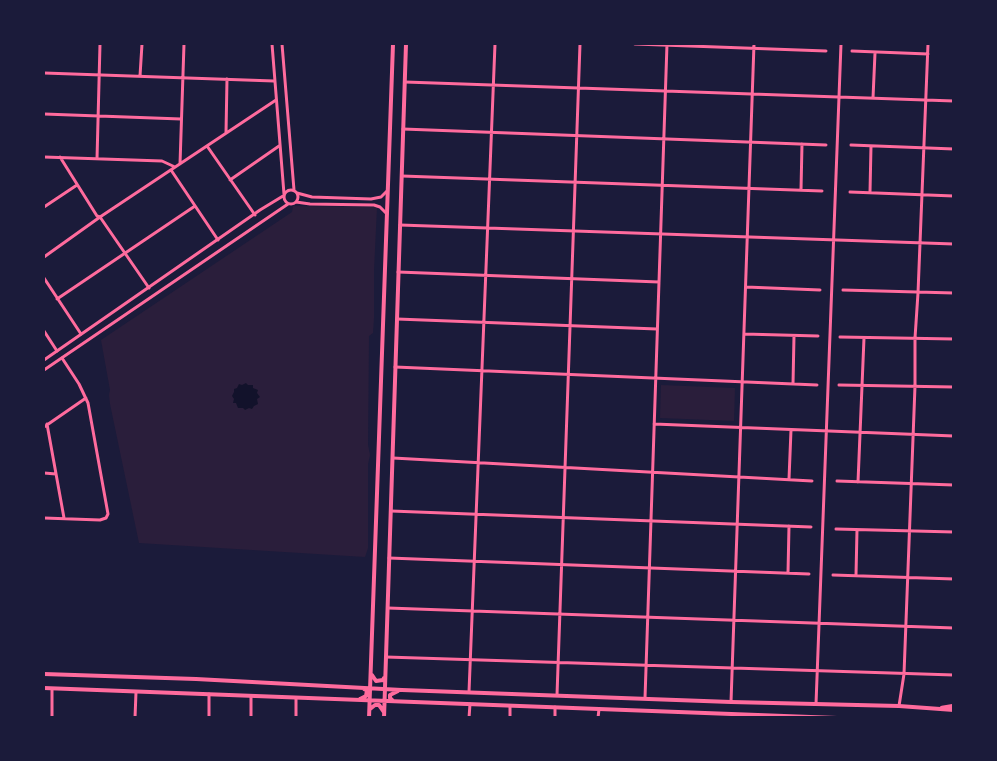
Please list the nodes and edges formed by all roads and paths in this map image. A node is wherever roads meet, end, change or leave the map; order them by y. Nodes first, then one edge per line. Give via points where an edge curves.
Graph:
1 (100, 44) edge
2 (142, 44) edge
3 (184, 44) edge
4 (272, 44) edge
5 (282, 44) edge
6 (393, 44) edge
7 (406, 44) edge
8 (495, 44) edge
9 (580, 44) edge
10 (634, 44) edge
11 (667, 44) edge
12 (841, 44) edge
13 (928, 44) edge
14 (754, 46) edge
15 (826, 51) dead end
16 (852, 51) dead end
17 (874, 52) junction
18 (928, 54) junction
19 (284, 70) junction
20 (274, 71) junction
21 (44, 73) edge
22 (99, 75) junction
23 (140, 76) junction
24 (182, 78) junction
25 (227, 79) junction
26 (285, 80) junction
27 (274, 82) junction
28 (405, 82) junction
29 (493, 85) junction
30 (579, 88) junction
31 (665, 91) junction
32 (752, 94) junction
33 (839, 97) junction
34 (873, 98) junction
35 (276, 100) junction
36 (926, 100) junction
37 (954, 101) edge
38 (44, 114) edge
39 (98, 116) junction
40 (181, 119) junction
41 (403, 129) junction
42 (226, 133) junction
43 (491, 133) junction
44 (577, 136) junction
45 (663, 139) junction
46 (751, 142) junction
47 (802, 144) junction
48 (826, 144) dead end
49 (850, 145) dead end
50 (207, 146) junction
51 (279, 146) junction
52 (872, 146) junction
53 (924, 148) junction
54 (954, 149) edge
55 (44, 157) edge
56 (60, 157) junction
57 (97, 159) junction
58 (180, 164) junction
59 (175, 167) junction
60 (171, 170) junction
61 (402, 176) junction
62 (489, 179) junction
63 (230, 180) junction
64 (575, 183) junction
65 (77, 185) junction
66 (388, 186) junction
67 (662, 186) junction
68 (749, 189) junction
69 (801, 191) junction
70 (296, 192) junction
71 (822, 192) dead end
72 (850, 192) dead end
73 (870, 193) junction
74 (284, 195) junction
75 (922, 195) junction
76 (954, 196) edge
77 (374, 199) junction
78 (296, 202) junction
79 (288, 204) junction
80 (374, 205) junction
81 (195, 206) junction
82 (44, 207) edge
83 (387, 214) junction
84 (255, 215) junction
85 (100, 217) junction
86 (400, 225) junction
87 (487, 228) junction
88 (574, 231) junction
89 (660, 234) junction
90 (747, 237) junction
91 (218, 240) junction
92 (834, 240) junction
93 (920, 243) junction
94 (954, 244) edge
95 (126, 253) junction
96 (44, 257) edge
97 (398, 272) junction
98 (485, 276) junction
99 (44, 278) edge
100 (572, 279) junction
101 (658, 282) junction
102 (746, 287) junction
103 (149, 288) junction
104 (820, 290) dead end
105 (843, 290) dead end
106 (918, 293) junction
107 (954, 293) edge
108 (57, 299) junction
109 (397, 319) junction
110 (483, 322) junction
111 (570, 326) junction
112 (657, 329) junction
113 (44, 331) edge
114 (81, 334) junction
115 (744, 334) junction
116 (794, 336) junction
117 (818, 336) dead end
118 (840, 337) dead end
119 (864, 338) junction
120 (915, 339) junction
121 (954, 339) edge
122 (57, 351) junction
123 (62, 358) junction
124 (44, 360) edge
125 (395, 367) junction
126 (44, 370) edge
127 (482, 370) junction
128 (569, 374) junction
129 (655, 378) junction
130 (742, 382) junction
131 (793, 384) junction
132 (817, 385) dead end
133 (839, 385) dead end
134 (862, 385) junction
135 (915, 386) junction
136 (954, 387) edge
137 (86, 398) junction
138 (654, 424) junction
139 (45, 426) edge
140 (741, 428) junction
141 (791, 430) junction
142 (826, 431) junction
143 (860, 432) junction
144 (913, 434) junction
145 (954, 436) edge
146 (393, 458) junction
147 (478, 462) junction
148 (565, 467) junction
149 (652, 472) junction
150 (44, 473) edge
151 (56, 474) junction
152 (739, 477) junction
153 (789, 479) junction
154 (812, 481) dead end
155 (837, 481) dead end
156 (858, 482) junction
157 (911, 484) junction
158 (954, 485) edge
159 (391, 511) junction
160 (476, 514) junction
161 (44, 518) edge
162 (64, 518) junction
163 (564, 518) junction
164 (651, 521) junction
165 (738, 524) junction
166 (789, 526) junction
167 (811, 527) dead end
168 (836, 529) dead end
169 (857, 530) junction
170 (909, 531) junction
171 (954, 532) edge
172 (389, 558) junction
173 (474, 561) junction
174 (562, 564) junction
175 (649, 568) junction
176 (736, 571) junction
177 (788, 573) junction
178 (809, 574) dead end
179 (833, 575) dead end
180 (856, 575) junction
181 (908, 577) junction
182 (954, 579) edge
183 (388, 608) junction
184 (472, 611) junction
185 (560, 614) junction
186 (647, 617) junction
187 (734, 620) junction
188 (819, 623) junction
189 (906, 627) junction
190 (954, 628) edge
191 (386, 657) junction
192 (470, 660) junction
193 (559, 663) junction
194 (646, 666) junction
195 (733, 669) junction
196 (817, 671) junction
197 (44, 674) edge
198 (372, 674) junction
199 (904, 674) junction
200 (954, 675) edge
201 (385, 677) junction
202 (360, 687) junction
203 (44, 688) edge
204 (52, 688) junction
205 (371, 688) junction
206 (385, 689) junction
207 (402, 690) junction
208 (136, 692) junction
209 (469, 692) junction
210 (209, 694) junction
211 (557, 695) junction
212 (251, 696) junction
213 (296, 698) junction
214 (645, 698) junction
215 (356, 700) junction
216 (370, 701) junction
217 (384, 702) junction
218 (397, 702) junction
219 (731, 702) junction
220 (470, 704) junction
221 (816, 704) junction
222 (510, 706) junction
223 (899, 706) junction
224 (555, 707) junction
225 (942, 708) joint
226 (954, 708) edge
227 (599, 709) junction
228 (370, 711) junction
229 (644, 711) junction
230 (384, 715) edge
231 (684, 715) edge
232 (728, 715) edge
233 (770, 716) edge
234 (52, 717) edge
235 (135, 717) edge
236 (209, 717) edge
237 (251, 717) edge
238 (296, 717) edge
239 (369, 717) edge
240 (469, 717) edge
241 (510, 717) edge
242 (555, 717) edge
243 (598, 717) edge
244 (644, 717) edge
245 (814, 717) edge
246 (837, 717) edge

1 - 22 street
2 - 23 street
3 - 24 street
4 - 20 street
5 - 19 street
6 - 66 main road
7 - 28 main road
8 - 29 street
9 - 30 street
10 - 11 street
11 - 14 street
11 - 31 street
12 - 33 street
13 - 18 street
14 - 15 street
14 - 32 street
16 - 17 street
17 - 18 street
17 - 34 street
18 - 36 street
19 - 20 street via 280,75
19 - 26 street
20 - 27 street
21 - 22 street
22 - 23 street
22 - 39 street
23 - 24 street
24 - 25 street
24 - 40 street
25 - 27 street
25 - 42 street
26 - 27 street via 278,78
26 - 70 street
27 - 35 street
28 - 29 street
28 - 41 main road
29 - 30 street
29 - 43 street
30 - 31 street
30 - 44 street
31 - 32 street
31 - 45 street
32 - 33 street
32 - 46 street
33 - 34 street
33 - 92 street
34 - 36 street
35 - 42 street
35 - 51 street
36 - 37 street
36 - 53 street
38 - 39 street
39 - 40 street
39 - 57 street
40 - 58 street
41 - 43 street
41 - 61 main road
42 - 50 street
43 - 44 street
43 - 62 street
44 - 45 street
44 - 64 street
45 - 46 street
45 - 67 street
46 - 47 street
46 - 68 street
47 - 48 street
47 - 69 street
49 - 52 street
50 - 58 street
50 - 63 street
51 - 63 street
51 - 74 street
52 - 53 street
52 - 73 street
53 - 54 street
53 - 75 street
55 - 56 street
56 - 57 street
56 - 65 street
57 - 59 street via 162,161
58 - 59 street
59 - 60 street
60 - 81 street
60 - 85 street
61 - 62 street
61 - 86 main road
62 - 64 street
62 - 87 street
63 - 84 street
64 - 67 street
64 - 88 street
65 - 82 street
65 - 85 street
66 - 77 street via 384,195
66 - 83 main road
67 - 68 street
67 - 89 street
68 - 69 street
68 - 90 street
69 - 71 street
70 - 74 street via 287,190
70 - 77 street via 312,197
70 - 78 street
72 - 73 street
73 - 75 street
74 - 79 street
74 - 84 street
75 - 76 street
75 - 93 street
77 - 80 street
78 - 79 street
78 - 80 street
79 - 123 street
80 - 83 street
81 - 91 street
81 - 95 street
83 - 198 main road
84 - 91 street
85 - 95 street
85 - 96 street
86 - 87 street
86 - 97 main road
87 - 88 street
87 - 98 street
88 - 89 street
88 - 100 street
89 - 90 street
89 - 101 street
90 - 92 street
90 - 102 street
91 - 103 street
92 - 93 street
92 - 142 street
93 - 94 street
93 - 106 street
95 - 103 street
95 - 108 street
97 - 98 street
97 - 109 main road
98 - 100 street
98 - 110 street
99 - 108 street
100 - 101 street
100 - 111 street
101 - 112 street
102 - 104 street
102 - 115 street
103 - 114 street
105 - 106 street
106 - 107 street
106 - 120 street
108 - 114 street
109 - 110 street
109 - 125 main road
110 - 111 street
110 - 127 street
111 - 112 street
111 - 128 street
112 - 129 street
113 - 122 street
114 - 122 street
115 - 116 street
115 - 130 street
116 - 117 street
116 - 131 street
118 - 119 street
119 - 120 street
119 - 134 street
120 - 121 street
120 - 135 street
122 - 124 street
123 - 126 street
123 - 137 street
125 - 127 street
125 - 146 main road
127 - 128 street
127 - 147 street
128 - 129 street
128 - 148 street
129 - 130 street
129 - 138 street
130 - 131 street
130 - 140 street
131 - 132 street
133 - 134 street
134 - 135 street
134 - 143 street
135 - 136 street
135 - 144 street
137 - 139 street
137 - 162 street via 108,514 102,520
138 - 140 street
138 - 149 street
139 - 151 street
140 - 141 street
140 - 152 street
141 - 142 street
141 - 153 street
142 - 143 street
142 - 188 street
143 - 144 street
143 - 156 street
144 - 145 street
144 - 157 street
146 - 147 street
146 - 159 main road
147 - 148 street
147 - 160 street
148 - 149 street
148 - 163 street
149 - 152 street
149 - 164 street
150 - 151 street
151 - 162 street
152 - 153 street
152 - 165 street
153 - 154 street
155 - 156 street
156 - 157 street
157 - 158 street
157 - 170 street
159 - 160 street
159 - 172 main road
160 - 163 street
160 - 173 street
161 - 162 street
163 - 164 street
163 - 174 street
164 - 165 street
164 - 175 street
165 - 166 street
165 - 176 street
166 - 167 street
166 - 177 street
168 - 169 street
169 - 170 street
169 - 180 street
170 - 171 street
170 - 181 street
172 - 173 street
172 - 183 main road
173 - 174 street
173 - 184 street
174 - 175 street
174 - 185 street
175 - 176 street
175 - 186 street
176 - 177 street
176 - 187 street
177 - 178 street
179 - 180 street
180 - 181 street
181 - 182 street
181 - 189 street
183 - 184 street
183 - 191 main road
184 - 185 street
184 - 192 street
185 - 186 street
185 - 193 street
186 - 187 street
186 - 194 street
187 - 188 street
187 - 195 street
188 - 189 street
188 - 196 street
189 - 190 street
189 - 199 street
191 - 192 street
191 - 201 main road
192 - 193 street
192 - 209 street
193 - 194 street
193 - 211 street
194 - 195 street
194 - 214 street
195 - 196 street
195 - 219 street
196 - 199 street
196 - 221 street
197 - 202 main road
198 - 201 main road via 376,681
198 - 205 main road
199 - 200 street
199 - 223 street
201 - 206 main road
202 - 205 main road
202 - 215 main road via 366,690 366,696
203 - 204 main road
204 - 208 main road
204 - 234 street
205 - 206 main road
205 - 216 main road
206 - 207 main road
206 - 217 main road
207 - 209 main road
207 - 218 main road via 390,695
208 - 210 main road
208 - 235 street
209 - 211 main road
210 - 212 main road
210 - 236 street
211 - 214 main road
212 - 213 main road
212 - 237 street
213 - 215 main road
213 - 238 street
214 - 219 main road
215 - 216 main road
216 - 217 main road
216 - 228 main road
217 - 218 main road
217 - 230 main road
218 - 220 main road
219 - 221 main road
220 - 222 main road
220 - 240 street
221 - 223 main road
222 - 224 main road
222 - 241 street
223 - 225 main road
224 - 227 main road
224 - 242 street
225 - 226 main road
227 - 229 main road
227 - 243 street
228 - 230 main road via 372,706 380,706
228 - 239 main road
229 - 231 main road
229 - 244 street
231 - 232 main road
232 - 233 main road
233 - 245 main road
245 - 246 main road

